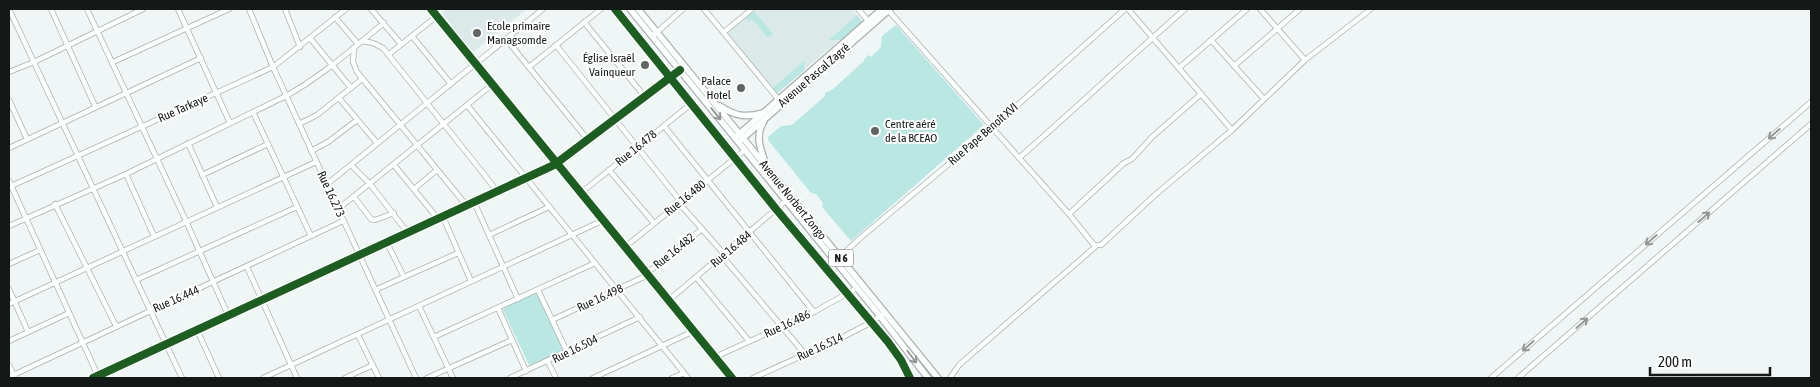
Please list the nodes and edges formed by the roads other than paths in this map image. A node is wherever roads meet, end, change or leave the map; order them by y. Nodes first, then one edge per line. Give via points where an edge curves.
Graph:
1 (9, 9) edge
2 (51, 9) edge
3 (87, 9) edge
4 (143, 9) edge
5 (178, 9) edge
6 (229, 9) edge
7 (249, 9) edge
8 (285, 9) edge
9 (346, 9) edge
10 (372, 9) edge
11 (431, 9) edge
12 (543, 9) edge
13 (601, 9) edge
14 (615, 9) edge
15 (630, 9) edge
16 (638, 9) edge
17 (683, 9) edge
18 (704, 9) edge
19 (752, 9) edge
20 (858, 9) edge
21 (887, 9) edge
22 (1127, 9) edge
23 (1185, 9) edge
24 (1247, 9) edge
25 (1260, 9) edge
26 (1300, 9) edge
27 (1371, 9) edge
28 (133, 11) edge
29 (437, 16) junction
30 (335, 17) junction
31 (584, 22) junction
32 (384, 23) junction
33 (870, 23) junction
34 (187, 28) junction
35 (1277, 28) junction
36 (97, 30) junction
37 (724, 32) junction
38 (655, 34) junction
39 (412, 36) junction
40 (1152, 37) junction
41 (310, 38) junction
42 (506, 39) junction
43 (1211, 40) junction
44 (358, 44) junction
45 (401, 44) junction
46 (68, 46) junction
47 (556, 46) junction
48 (300, 47) junction
49 (388, 55) junction
50 (200, 58) junction
51 (1305, 60) junction
52 (34, 62) junction
53 (113, 62) junction
54 (476, 63) junction
55 (333, 65) junction
56 (1234, 66) junction
57 (273, 67) junction
58 (529, 67) junction
59 (1179, 68) junction
60 (680, 70) junction
61 (9, 72) edge
62 (670, 78) junction
63 (362, 79) junction
64 (451, 84) junction
65 (493, 84) junction
66 (351, 88) junction
67 (127, 92) junction
68 (216, 93) junction
69 (1201, 94) junction
70 (286, 96) junction
71 (645, 97) junction
72 (339, 98) junction
73 (1264, 98) junction
74 (9, 100) edge
75 (714, 101) junction
76 (780, 102) junction
77 (1811, 102) edge
78 (427, 104) junction
79 (691, 104) junction
80 (467, 105) junction
81 (95, 106) junction
82 (253, 112) junction
83 (768, 113) junction
84 (615, 119) junction
85 (357, 120) junction
86 (62, 122) junction
87 (230, 123) junction
88 (299, 124) junction
89 (444, 124) junction
90 (1811, 124) edge
91 (401, 125) junction
92 (142, 126) junction
93 (664, 126) junction
94 (992, 128) junction
95 (1232, 130) junction
96 (739, 138) junction
97 (27, 139) junction
98 (588, 140) junction
99 (188, 143) junction
100 (377, 143) junction
101 (268, 144) junction
102 (418, 146) junction
103 (9, 148) edge
104 (637, 148) junction
105 (745, 150) junction
106 (311, 151) junction
107 (78, 156) junction
108 (156, 158) junction
109 (735, 158) junction
110 (1019, 158) junction
111 (316, 162) junction
112 (557, 163) junction
113 (351, 165) junction
114 (394, 165) junction
115 (766, 167) junction
116 (437, 170) junction
117 (609, 170) junction
118 (126, 174) junction
119 (202, 175) junction
120 (284, 177) junction
121 (526, 178) junction
122 (707, 180) junction
123 (370, 184) junction
124 (9, 185) edge
125 (326, 185) junction
126 (93, 188) junction
127 (414, 189) junction
128 (498, 192) junction
129 (582, 192) junction
130 (354, 197) junction
131 (789, 199) junction
132 (474, 202) junction
133 (680, 202) junction
134 (55, 204) junction
135 (467, 206) junction
136 (217, 207) junction
137 (296, 207) junction
138 (549, 207) junction
139 (338, 209) junction
140 (776, 209) junction
141 (394, 213) junction
142 (1068, 214) junction
143 (440, 218) junction
144 (25, 219) junction
145 (604, 220) junction
146 (186, 221) junction
147 (343, 221) junction
148 (654, 223) junction
149 (9, 226) edge
150 (702, 229) junction
151 (408, 233) junction
152 (750, 233) junction
153 (573, 234) junction
154 (489, 235) junction
155 (154, 236) junction
156 (310, 236) junction
157 (387, 242) junction
158 (1094, 245) junction
159 (625, 247) junction
160 (40, 250) junction
161 (122, 251) junction
162 (200, 251) junction
163 (458, 252) junction
164 (723, 255) junction
165 (359, 256) junction
166 (840, 257) junction
167 (596, 263) junction
168 (9, 264) edge
169 (503, 266) junction
170 (86, 267) junction
171 (247, 267) junction
172 (647, 274) junction
173 (404, 277) junction
174 (697, 278) junction
175 (136, 280) junction
176 (471, 281) junction
177 (56, 282) junction
178 (214, 282) junction
179 (857, 288) junction
180 (9, 289) edge
181 (375, 290) junction
182 (538, 290) junction
183 (617, 290) junction
184 (847, 294) junction
185 (518, 299) junction
186 (261, 300) junction
187 (669, 300) junction
188 (14, 302) junction
189 (9, 304) edge
190 (419, 306) junction
191 (498, 308) junction
192 (150, 310) junction
193 (814, 312) junction
194 (69, 313) junction
195 (882, 314) junction
196 (228, 315) junction
197 (640, 317) junction
198 (389, 320) junction
199 (552, 320) junction
200 (870, 323) junction
201 (116, 326) junction
202 (783, 327) junction
203 (197, 330) junction
204 (694, 330) junction
205 (28, 332) junction
206 (358, 335) junction
207 (434, 337) junction
208 (512, 340) junction
209 (9, 341) edge
210 (749, 341) junction
211 (82, 342) junction
212 (166, 345) junction
213 (662, 346) junction
214 (568, 352) junction
215 (805, 354) junction
216 (715, 357) junction
217 (548, 362) junction
218 (9, 365) edge
219 (291, 365) junction
220 (373, 365) junction
221 (449, 368) junction
222 (526, 371) junction
223 (684, 373) junction
224 (12, 376) edge
225 (96, 377) edge
226 (182, 378) edge
227 (219, 378) edge
228 (263, 378) edge
229 (296, 378) edge
230 (345, 378) edge
231 (379, 378) edge
232 (416, 378) edge
233 (427, 378) edge
234 (453, 378) edge
235 (510, 378) edge
236 (556, 378) edge
237 (593, 378) edge
238 (672, 378) edge
239 (688, 378) edge
240 (732, 378) edge
241 (753, 378) edge
242 (910, 378) edge
243 (928, 378) edge
244 (938, 378) edge
245 (950, 378) edge
246 (1491, 378) edge
247 (1518, 378) edge

1 - 52 street
2 - 46 street
3 - 36 street
4 - 28 street
5 - 34 street
6 - 34 street
7 - 57 street, Rue 16.273
8 - 48 street
9 - 30 street, Rue Tarkaye
10 - 32 street
11 - 29 street
12 - 42 street
13 - 31 street
14 - 62 street
15 - 38 main road, N 6
16 - 38 main road, N 6
17 - 38 street
18 - 37 street
19 - 37 street
20 - 33 street
21 - 33 main road, Avenue Pascal Zagré
21 - 94 street
22 - 40 street
22 - 94 street, Rue Pape Benoît XVI
23 - 40 street
24 - 43 street
25 - 35 street
26 - 35 street
27 - 51 street
28 - 36 street
29 - 39 street
29 - 54 street
30 - 41 street, Rue Tarkaye
30 - 44 street
31 - 47 street
31 - 71 street
32 - 44 street
32 - 45 street
33 - 76 main road, Avenue Pascal Zagré
34 - 50 street
34 - 53 street
35 - 51 street
35 - 56 street
36 - 46 street
36 - 53 street
37 - 76 street
38 - 60 main road, N 6
38 - 75 main road, N 6
39 - 45 street
39 - 64 street
40 - 59 street
40 - 110 street
41 - 48 street, Rue Tarkaye
41 - 55 street
42 - 54 street
42 - 58 street
43 - 56 street
43 - 59 street
44 - 49 street via 380,46
44 - 55 street
44 - 63 street via 352,62
45 - 49 street
46 - 52 street
46 - 81 street
47 - 58 street
47 - 84 street
48 - 57 street, Rue Tarkaye
49 - 78 street
50 - 67 street
50 - 68 street
51 - 73 street
52 - 61 street
52 - 86 street
53 - 67 street
54 - 64 street
54 - 65 street
55 - 66 street
55 - 70 street
56 - 73 street
57 - 68 street, Rue Tarkaye
57 - 70 street, Rue 16.273
58 - 98 street
59 - 69 street
60 - 62 street
60 -> 96 main road, N 6
62 - 71 street
62 - 79 street
63 - 66 street
63 - 91 street
64 - 78 street
65 - 80 street
65 - 112 street
66 - 72 street
67 - 81 street
67 - 92 street
68 - 87 street
68 - 92 street, Rue Tarkaye
69 - 95 street
69 - 142 street
70 - 82 street
70 - 88 street, Rue 16.273
71 - 84 street
72 - 85 street
72 - 88 street
73 - 95 street
74 - 97 street
75 - 83 main road via 738,116
75 - 96 main road, N 6
76 - 83 main road, Avenue Pascal Zagré
77 -> 246 street
78 - 89 street
78 - 91 street
79 - 93 street, Rue 16.478
79 - 109 street
80 - 89 street
80 - 121 street
81 - 86 street
82 - 87 street
82 - 101 street
83 - 96 main road, Avenue Pascal Zagré
83 - 115 main road via 759,136
84 - 98 street
84 - 104 street
85 - 100 street
85 - 106 street
86 - 97 street
86 - 107 street
87 - 99 street
88 - 106 street, Rue 16.273
89 - 102 street
89 - 128 street
247 -> 90 street
91 - 100 street
91 - 102 street
92 - 107 street, Rue Tarkaye
92 - 108 street
93 - 104 street, Rue 16.478
93 - 122 street
94 - 110 street
94 - 166 street, Rue Pape Benoît XVI
95 - 158 street via 1100,245
96 - 105 main road, Avenue Norbert Zongo / N 6
96 - 115 main road, Avenue Norbert Zongo / N 6
97 - 103 street
98 - 112 street
99 - 108 street
99 - 119 street
100 - 113 street
101 - 119 street
101 - 120 street
102 - 114 street
102 - 116 street
104 - 117 street, Rue 16.478
104 - 133 street
105 - 109 street, Rue 16.480
105 - 131 main road, Avenue Norbert Zongo / N 6
106 - 111 street, Rue 16.273
107 - 124 street, Rue Tarkaye
107 - 126 street
108 - 118 street
108 - 146 street
109 - 122 street, Rue 16.480
109 - 140 street
110 - 142 street
111 - 120 street
111 - 125 street, Rue 16.273
112 - 121 street
112 - 129 street
113 - 123 street
113 - 125 street
114 - 123 street
114 - 127 street
115 - 131 main road, Avenue Norbert Zongo / N 6
116 - 127 street
116 - 135 street
117 - 129 street, Rue 16.478
117 - 148 street
118 - 126 street
118 - 155 street
119 - 136 street
120 - 136 street
120 - 137 street
121 - 128 street
121 - 138 street
122 - 133 street, Rue 16.480
122 - 152 street
123 - 130 street
123 - 141 street
124 - 144 street
125 - 139 street, Rue 16.273
126 - 134 street
126 - 161 street
127 - 143 street
128 - 132 street
129 - 145 street
130 - 139 street
130 - 141 street via 372,219
131 - 140 street, Rue 16.484
131 - 166 main road, Avenue Norbert Zongo / N 6
131 - 179 main road, Avenue Norbert Zongo / N 6
132 - 135 street
132 - 154 street
133 - 148 street, Rue 16.480
133 - 150 street
134 - 144 street
134 - 170 street
135 - 143 street
136 - 146 street
137 - 156 street
137 - 162 street
138 - 153 street
138 - 154 street
139 - 147 street, Rue 16.273
140 - 152 street, Rue 16.484
140 - 184 street
141 - 151 street
142 - 158 street
143 - 151 street
143 - 163 street
144 - 149 street
144 - 160 street
145 - 153 street
145 - 159 street
146 - 155 street
146 - 162 street
147 - 156 street, Rue 16.444
147 - 165 street, Rue 16.273
148 - 159 street, Rue 16.480
150 - 164 street
150 - 172 street, Rue 16.482
151 - 157 street
152 - 164 street, Rue 16.484
152 - 193 street
153 - 167 street
153 - 169 street
154 - 169 street
155 - 161 street
156 - 171 street, Rue 16.444
157 - 165 street
157 - 173 street
158 - 245 street via 964,360
159 - 172 street
160 - 168 street
160 - 177 street
161 - 170 street
161 - 175 street
162 - 175 street
162 - 178 street
163 - 173 street
163 - 176 street
164 - 174 street, Rue 16.484
164 - 202 street
165 - 181 street, Rue 16.273
165 - 186 street
166 - 195 main road, Avenue Norbert Zongo / N 6
167 - 182 street
167 - 183 street
169 - 176 street
169 - 185 street
170 - 177 street
170 - 201 street
171 - 178 street, Rue 16.444
171 - 186 street
172 - 183 street, Rue 16.498
172 - 187 street
173 - 181 street
174 - 187 street, Rue 16.484
174 - 210 street
175 - 192 street
176 - 190 street
177 - 188 street
177 - 194 street
178 - 192 street, Rue 16.444
178 - 196 street
179 - 184 street, Rue 16.486
179 - 195 main road, Avenue Norbert Zongo / N 6
180 - 188 street
181 - 198 street, Rue 16.273
182 - 185 street
182 - 199 street
183 - 197 street
183 - 199 street, Rue 16.498
184 - 193 street, Rue 16.486
184 - 200 street
185 - 191 street
186 - 196 street
186 - 219 street
187 - 204 street
188 - 189 street
188 - 205 street
190 - 198 street
190 - 207 street
191 - 207 street
191 - 208 street
192 - 201 street, Rue 16.444
192 - 212 street
193 - 202 street, Rue 16.486
194 - 205 street
194 - 211 street
195 - 200 street, Rue 16.514
195 -> 243 main road, Avenue Norbert Zongo / N 6
195 - 244 main road, Avenue Norbert Zongo / N 6
196 - 203 street
197 - 213 street
197 - 214 street, Rue 16.504
198 - 206 street
198 - 232 street, Rue 16.273
199 - 214 street
200 - 215 street, Rue 16.514
200 - 242 street via 896,353
201 - 211 street, Rue 16.444
202 - 210 street, Rue 16.486
202 - 215 street
203 - 212 street
203 - 227 street
204 - 213 street
204 - 216 street
205 - 209 street
206 - 219 street
206 - 220 street
207 - 221 street
208 - 221 street
208 - 222 street
210 - 216 street, Rue 16.486
211 - 224 street, Rue 16.444
211 - 225 street
212 - 225 street
212 - 226 street
213 - 223 street
213 - 237 street
214 - 217 street, Rue 16.504
215 - 241 street, Rue 16.514
216 - 240 street
217 - 222 street, Rue 16.504
217 - 236 street
218 - 224 street
219 - 228 street
219 - 229 street
220 - 230 street
220 - 231 street
221 - 233 street
221 - 234 street
222 - 235 street, Rue 16.504
223 - 238 street
223 - 239 street

